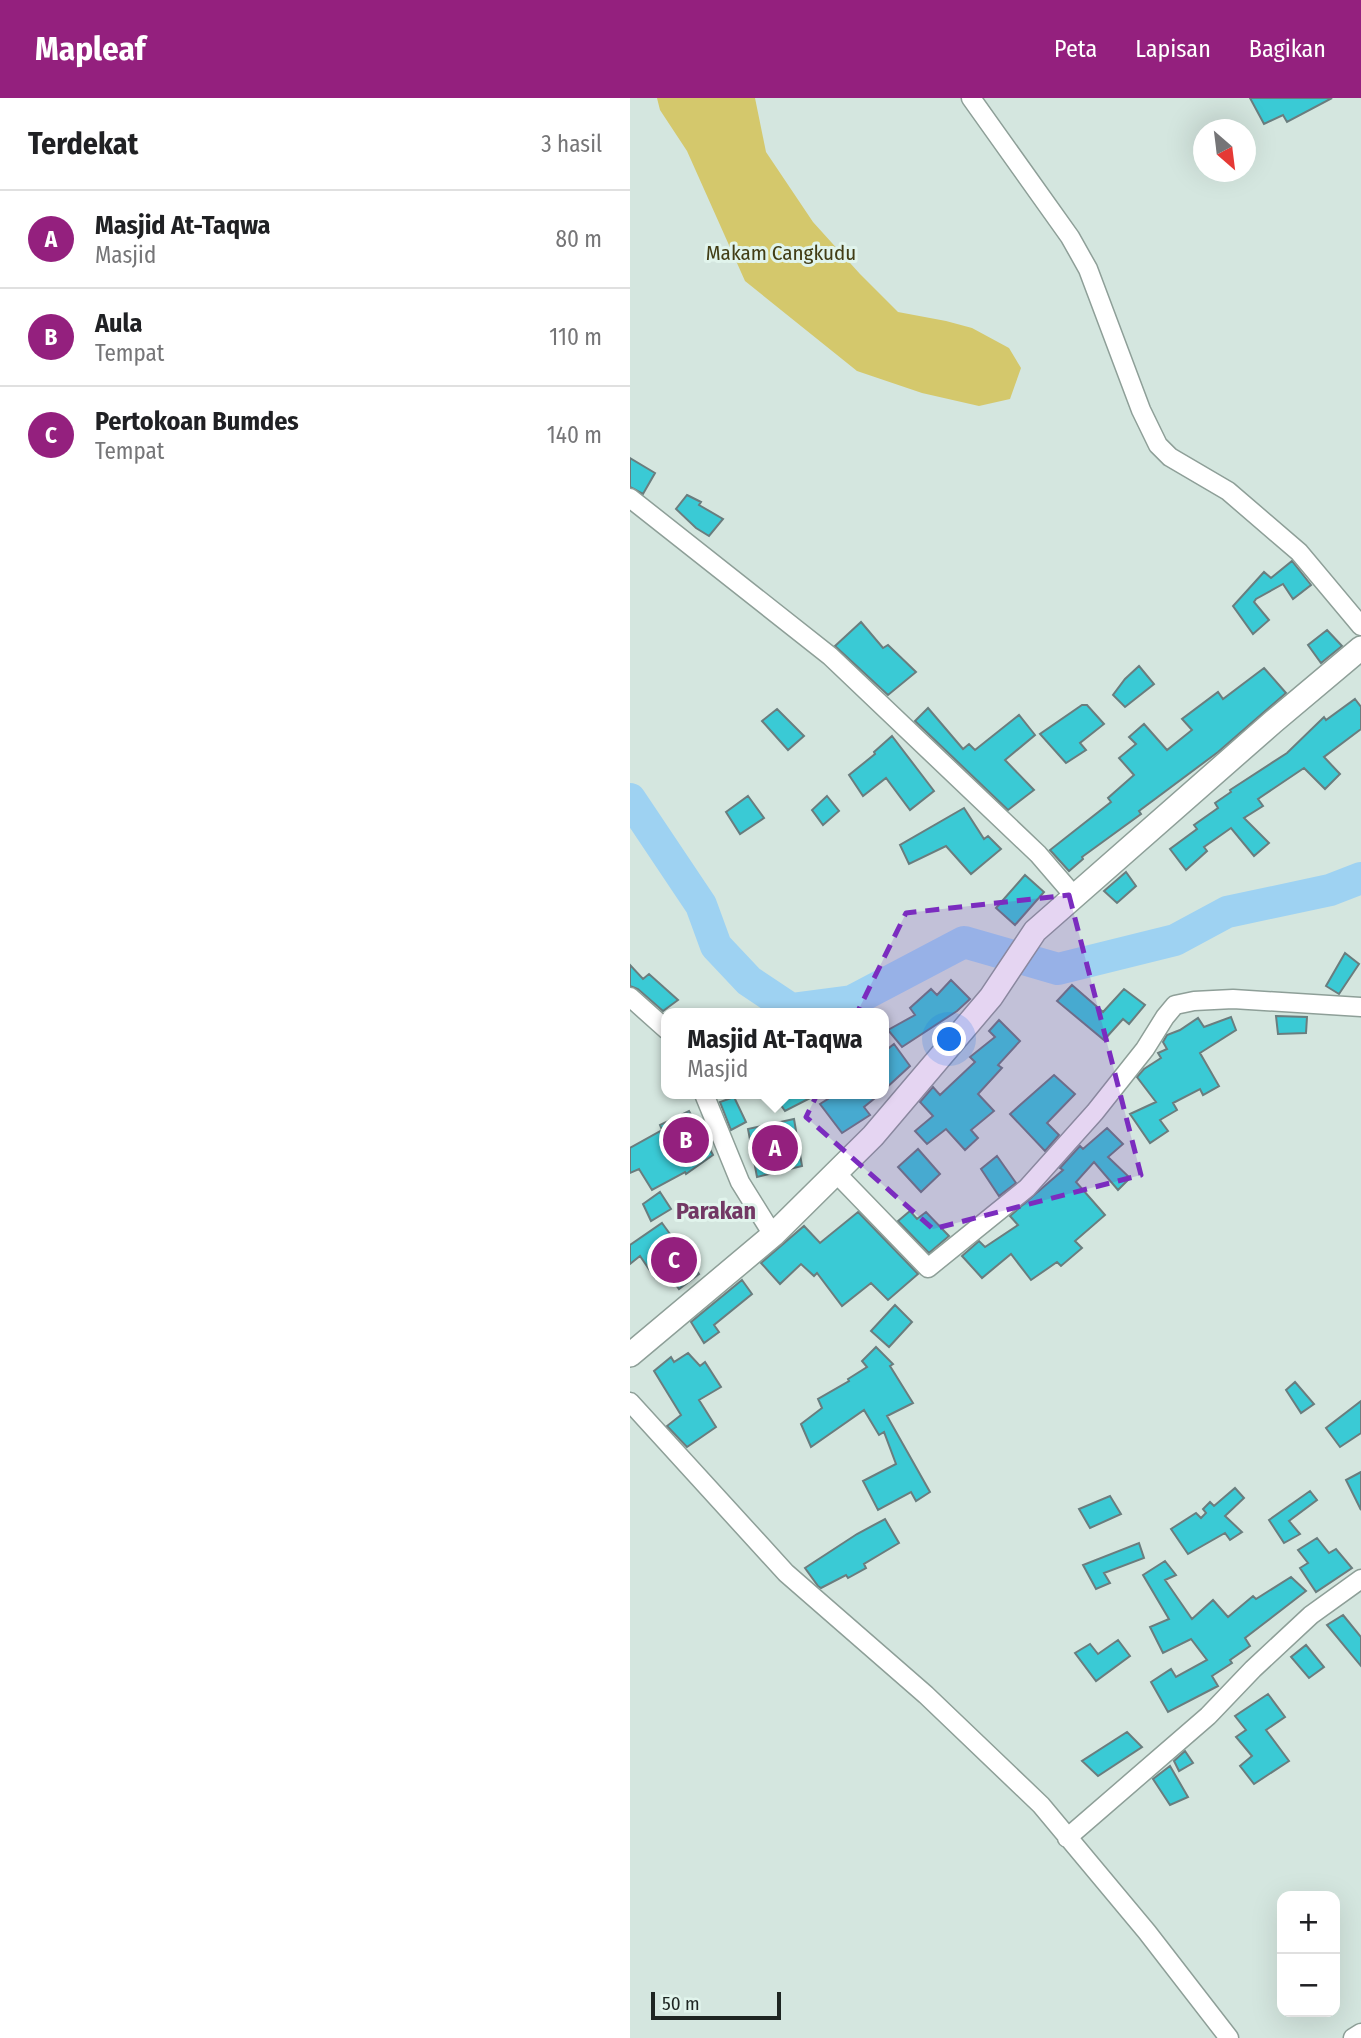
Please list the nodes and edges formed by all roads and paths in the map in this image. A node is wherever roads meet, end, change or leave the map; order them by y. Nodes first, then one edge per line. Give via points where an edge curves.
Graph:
1 (971, 98) edge
2 (630, 498) edge
3 (1361, 626) edge
4 (1361, 648) edge
5 (1075, 897) junction
6 (630, 997) edge
7 (1361, 1007) edge
8 (661, 1025) edge
9 (706, 1099) edge
10 (836, 1173) junction
11 (773, 1235) junction
12 (630, 1355) edge
13 (630, 1402) edge
14 (1361, 1579) edge
15 (1067, 1838) junction
16 (1361, 2033) edge
17 (1229, 2038) edge
18 (1353, 2038) edge

1 - 3 street via 1070,237 1088,270 1158,445 1228,491 1299,552
2 - 5 street via 830,656 1038,854
4 - 5 street
5 - 10 street via 1035,932 981,1009
6 - 8 street
7 - 10 street via 1233,999 1175,1005 1095,1112 1027,1188 928,1268
9 - 11 street via 740,1182
10 - 11 street
11 - 12 street
13 - 15 street via 786,1573 926,1695 1041,1805
14 - 15 street via 1311,1615 1208,1716
15 - 17 street
16 - 18 street

